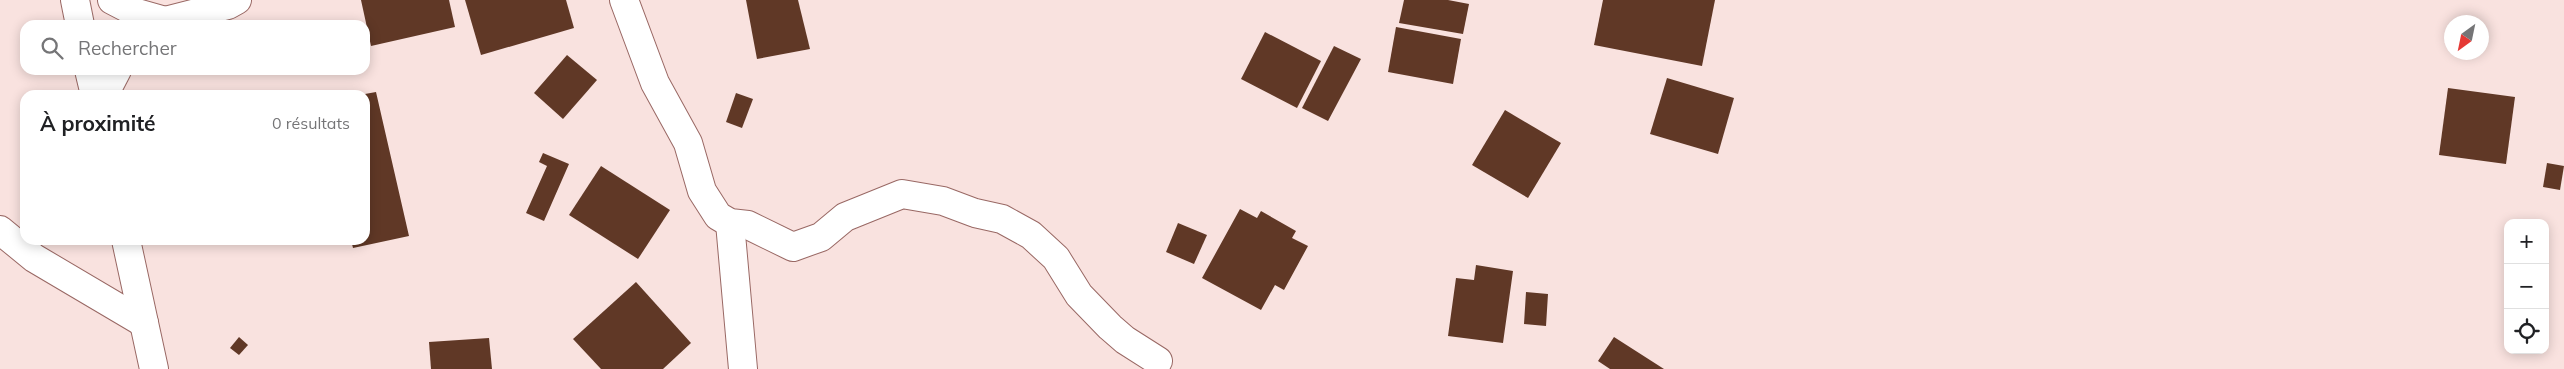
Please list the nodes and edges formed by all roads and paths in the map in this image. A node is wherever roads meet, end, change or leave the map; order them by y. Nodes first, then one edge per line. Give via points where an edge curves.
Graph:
1 (75, 0) edge
2 (112, 0) edge
3 (236, 0) edge
4 (624, 0) edge
5 (79, 20) edge
6 (154, 20) edge
7 (173, 20) edge
8 (90, 75) edge
9 (114, 75) edge
10 (94, 90) edge
11 (107, 90) edge
12 (730, 223) junction
13 (0, 230) edge
14 (127, 245) edge
15 (144, 323) junction
16 (1158, 361) dead end
17 (154, 369) edge
18 (743, 369) edge

1 - 5 street
2 - 6 street
3 - 7 street
4 - 12 street via 655,83 688,143 702,191 718,216
8 - 10 street
9 - 11 street
12 - 16 street via 748,226 793,247 821,237 845,217 902,194 943,201 1002,219 1031,235 1056,258 1079,295 1110,327
12 - 18 street
13 - 15 street via 34,258
14 - 15 street
15 - 17 street

